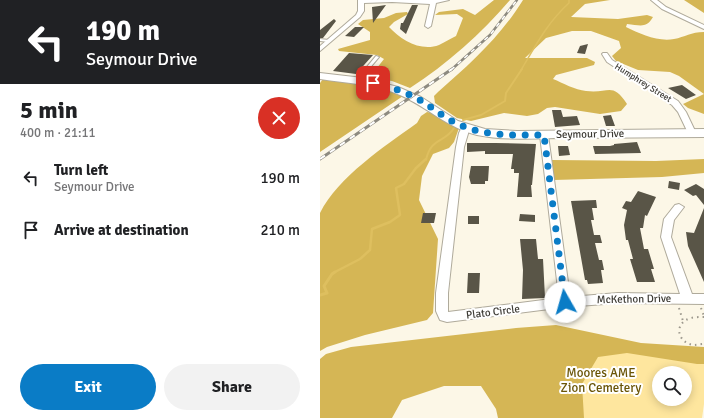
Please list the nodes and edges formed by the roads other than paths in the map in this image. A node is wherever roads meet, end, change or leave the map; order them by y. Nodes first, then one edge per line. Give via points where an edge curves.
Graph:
1 (446, 0) edge
2 (654, 0) edge
3 (361, 1) edge
4 (433, 2) junction
5 (428, 26) dead end
6 (704, 27) edge
7 (323, 44) edge
8 (605, 54) dead end
9 (377, 58) dead end
10 (320, 76) edge
11 (357, 81) junction
12 (466, 127) junction
13 (692, 133) junction
14 (704, 133) edge
15 (544, 135) junction
16 (679, 207) dead end
17 (687, 298) junction
18 (565, 302) junction
19 (703, 304) edge

1 - 4 street
2 - 6 street via 664,8
3 - 4 street
3 - 7 street via 358,16
4 - 5 street
8 - 13 street, Humphrey Street via 609,61 675,103
9 - 11 lane
10 - 11 street, Seymour Drive
11 - 12 street, Seymour Drive via 382,85 405,93
12 - 15 street, Seymour Drive via 495,134
12 - 18 street, Plato Circle via 460,147 442,293 444,316
13 - 14 street, Seymour Drive
13 - 15 street, Seymour Drive
15 - 18 street
16 - 17 street via 669,219 666,237
17 - 18 street, McKethon Drive via 618,298
17 - 19 street, McKethon Drive

